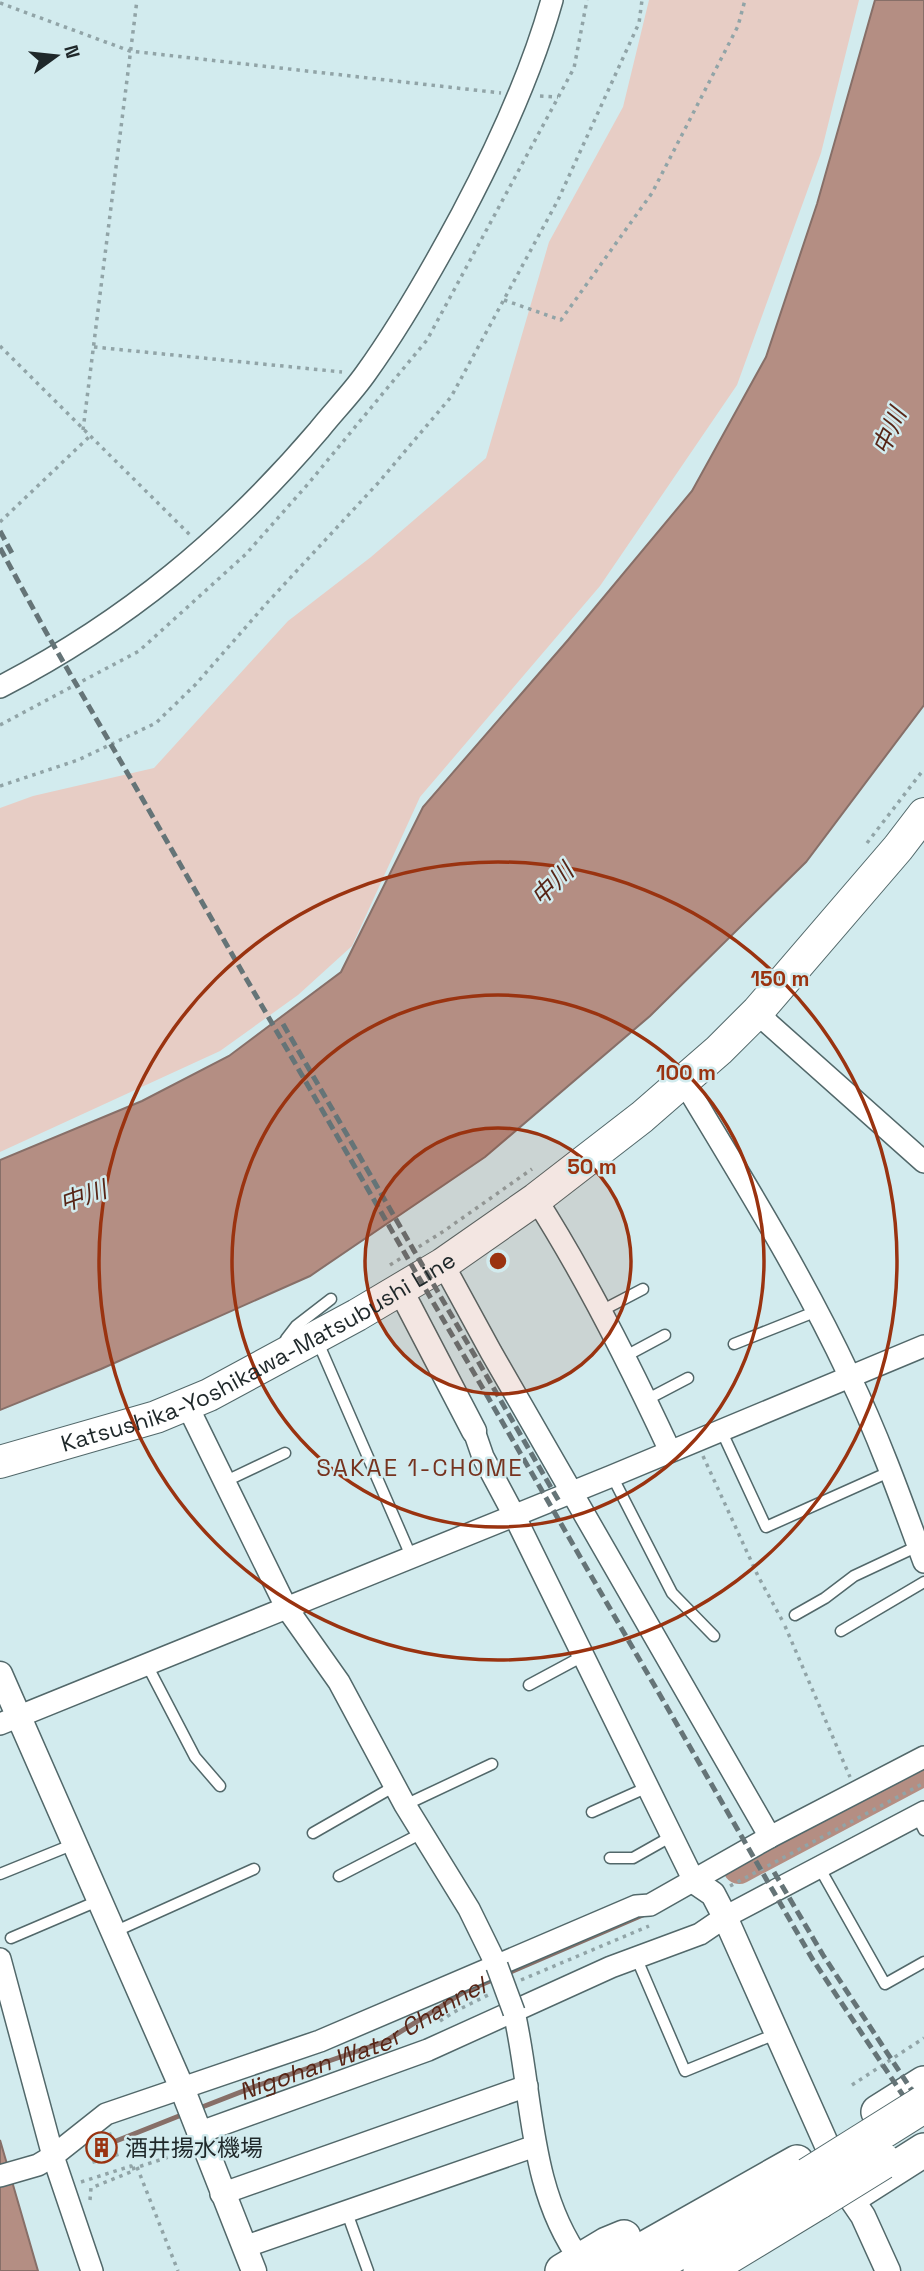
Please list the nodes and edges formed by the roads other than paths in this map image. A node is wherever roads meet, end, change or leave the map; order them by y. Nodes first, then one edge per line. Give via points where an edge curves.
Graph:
1 (552, 0) edge
2 (0, 687) edge
3 (924, 814) edge
4 (758, 1011) junction
5 (682, 1084) junction
6 (924, 1162) edge
7 (536, 1199) junction
8 (443, 1264) junction
9 (391, 1280) junction
10 (643, 1289) dead end
11 (331, 1299) dead end
12 (816, 1308) junction
13 (601, 1311) junction
14 (665, 1335) dead end
15 (304, 1344) junction
16 (734, 1344) dead end
17 (924, 1346) edge
18 (624, 1357) junction
19 (850, 1377) junction
20 (688, 1378) dead end
21 (646, 1400) junction
22 (187, 1405) junction
23 (721, 1430) junction
24 (474, 1431) joint
25 (670, 1451) junction
26 (285, 1453) dead end
27 (0, 1462) edge
28 (889, 1472) junction
29 (612, 1476) junction
30 (224, 1482) junction
31 (572, 1492) junction
32 (514, 1515) junction
33 (921, 1554) edge
34 (411, 1556) junction
35 (924, 1582) edge
36 (286, 1607) junction
37 (795, 1615) dead end
38 (841, 1631) dead end
39 (714, 1636) dead end
40 (583, 1656) junction
41 (146, 1663) junction
42 (0, 1674) edge
43 (529, 1685) dead end
44 (9, 1720) edge
45 (924, 1757) edge
46 (492, 1763) dead end
47 (220, 1786) dead end
48 (395, 1786) junction
49 (648, 1787) junction
50 (405, 1805) junction
51 (592, 1812) dead end
52 (922, 1819) edge
53 (313, 1833) dead end
54 (422, 1833) junction
55 (672, 1836) junction
56 (770, 1837) junction
57 (74, 1844) junction
58 (610, 1858) dead end
59 (819, 1867) junction
60 (254, 1869) dead end
61 (0, 1874) edge
62 (339, 1876) dead end
63 (694, 1881) junction
64 (100, 1900) junction
65 (725, 1917) junction
66 (114, 1932) junction
67 (11, 1938) dead end
68 (636, 1957) junction
69 (0, 1959) edge
70 (924, 1962) edge
71 (497, 1966) junction
72 (514, 2012) junction
73 (778, 2033) junction
74 (924, 2083) edge
75 (527, 2086) junction
76 (183, 2091) junction
77 (924, 2104) edge
78 (924, 2134) edge
79 (199, 2135) junction
80 (536, 2146) junction
81 (827, 2146) junction
82 (924, 2150) edge
83 (45, 2161) junction
84 (0, 2176) edge
85 (221, 2194) junction
86 (850, 2197) junction
87 (346, 2210) junction
88 (708, 2212) junction
89 (244, 2247) junction
90 (648, 2258) edge
91 (582, 2268) edge
92 (740, 2268) edge
93 (92, 2271) edge
94 (254, 2271) edge
95 (368, 2271) edge
96 (702, 2271) edge
97 (872, 2271) edge
98 (888, 2271) edge

1 - 2 street via 520,95 489,163 415,297 365,374 253,503 204,548 101,629
3 - 4 main road, Katsushika-Yoshikawa-Matsubushi Line
4 - 5 main road, Katsushika-Yoshikawa-Matsubushi Line
4 - 6 street
5 - 7 main road, Katsushika-Yoshikawa-Matsubushi Line
5 - 12 street via 749,1188
7 - 8 main road, Katsushika-Yoshikawa-Matsubushi Line
7 - 13 street
8 - 9 main road, Katsushika-Yoshikawa-Matsubushi Line
8 - 31 street
9 - 15 main road, Katsushika-Yoshikawa-Matsubushi Line
9 - 24 street
10 - 13 lane
11 - 15 lane via 286,1339
12 - 16 lane
12 - 19 street
13 - 18 street
14 - 18 lane
15 - 22 main road, Katsushika-Yoshikawa-Matsubushi Line
15 - 34 lane
17 - 19 street
18 - 21 street
19 - 23 street
19 - 28 street
20 - 21 lane
21 - 25 street
22 - 27 main road, Katsushika-Yoshikawa-Matsubushi Line
22 - 30 street
23 - 25 street
23 - 28 lane via 766,1527
24 - 32 street
25 - 29 street
26 - 30 lane
28 - 33 street
29 - 31 street
29 - 39 lane via 672,1593
30 - 36 street
31 - 32 street
31 - 56 street
32 - 34 street
32 - 40 street
33 - 37 lane via 854,1576
34 - 36 street
35 - 38 lane
36 - 41 street
36 - 48 street via 339,1682
40 - 43 lane
40 - 49 street
41 - 44 street
41 - 47 lane via 195,1757
42 - 44 street
44 - 57 street
45 - 56 street
46 - 50 lane
48 - 50 street
48 - 53 lane
49 - 51 lane
49 - 55 street
50 - 54 street
52 - 59 street
54 - 62 lane
54 - 71 street via 469,1909
55 - 58 lane via 632,1858
55 - 63 street
56 - 63 street
57 - 61 lane
57 - 64 street
59 - 65 street
59 - 70 lane via 884,1984
60 - 66 lane
63 - 65 street via 713,1894
63 - 71 street via 650,1905 636,1906
64 - 66 street
64 - 67 lane
65 - 68 street via 700,1934
65 - 73 street
66 - 76 street
68 - 72 street
68 - 73 lane via 685,2071
69 - 83 street
71 - 72 street, bridge
71 - 76 street via 320,2041
72 - 75 street
72 - 79 street via 378,2069
73 - 81 street
74 - 81 highway
75 - 80 street
75 - 85 street
76 - 79 street
76 - 83 street via 101,2116
77 - 90 highway, bridge via 809,2176
78 - 96 highway, bridge
79 - 85 street
80 - 87 street
80 - 91 street via 556,2213
81 - 86 street
81 - 88 highway
82 - 86 highway
83 - 84 street
83 - 93 street via 80,2233
85 - 89 street
86 - 92 highway
86 - 97 street via 851,2223
86 - 98 street
87 - 89 street
87 - 95 lane
88 - 90 highway
88 - 91 highway via 666,2220 607,2244
89 - 94 street
90 - 91 highway

